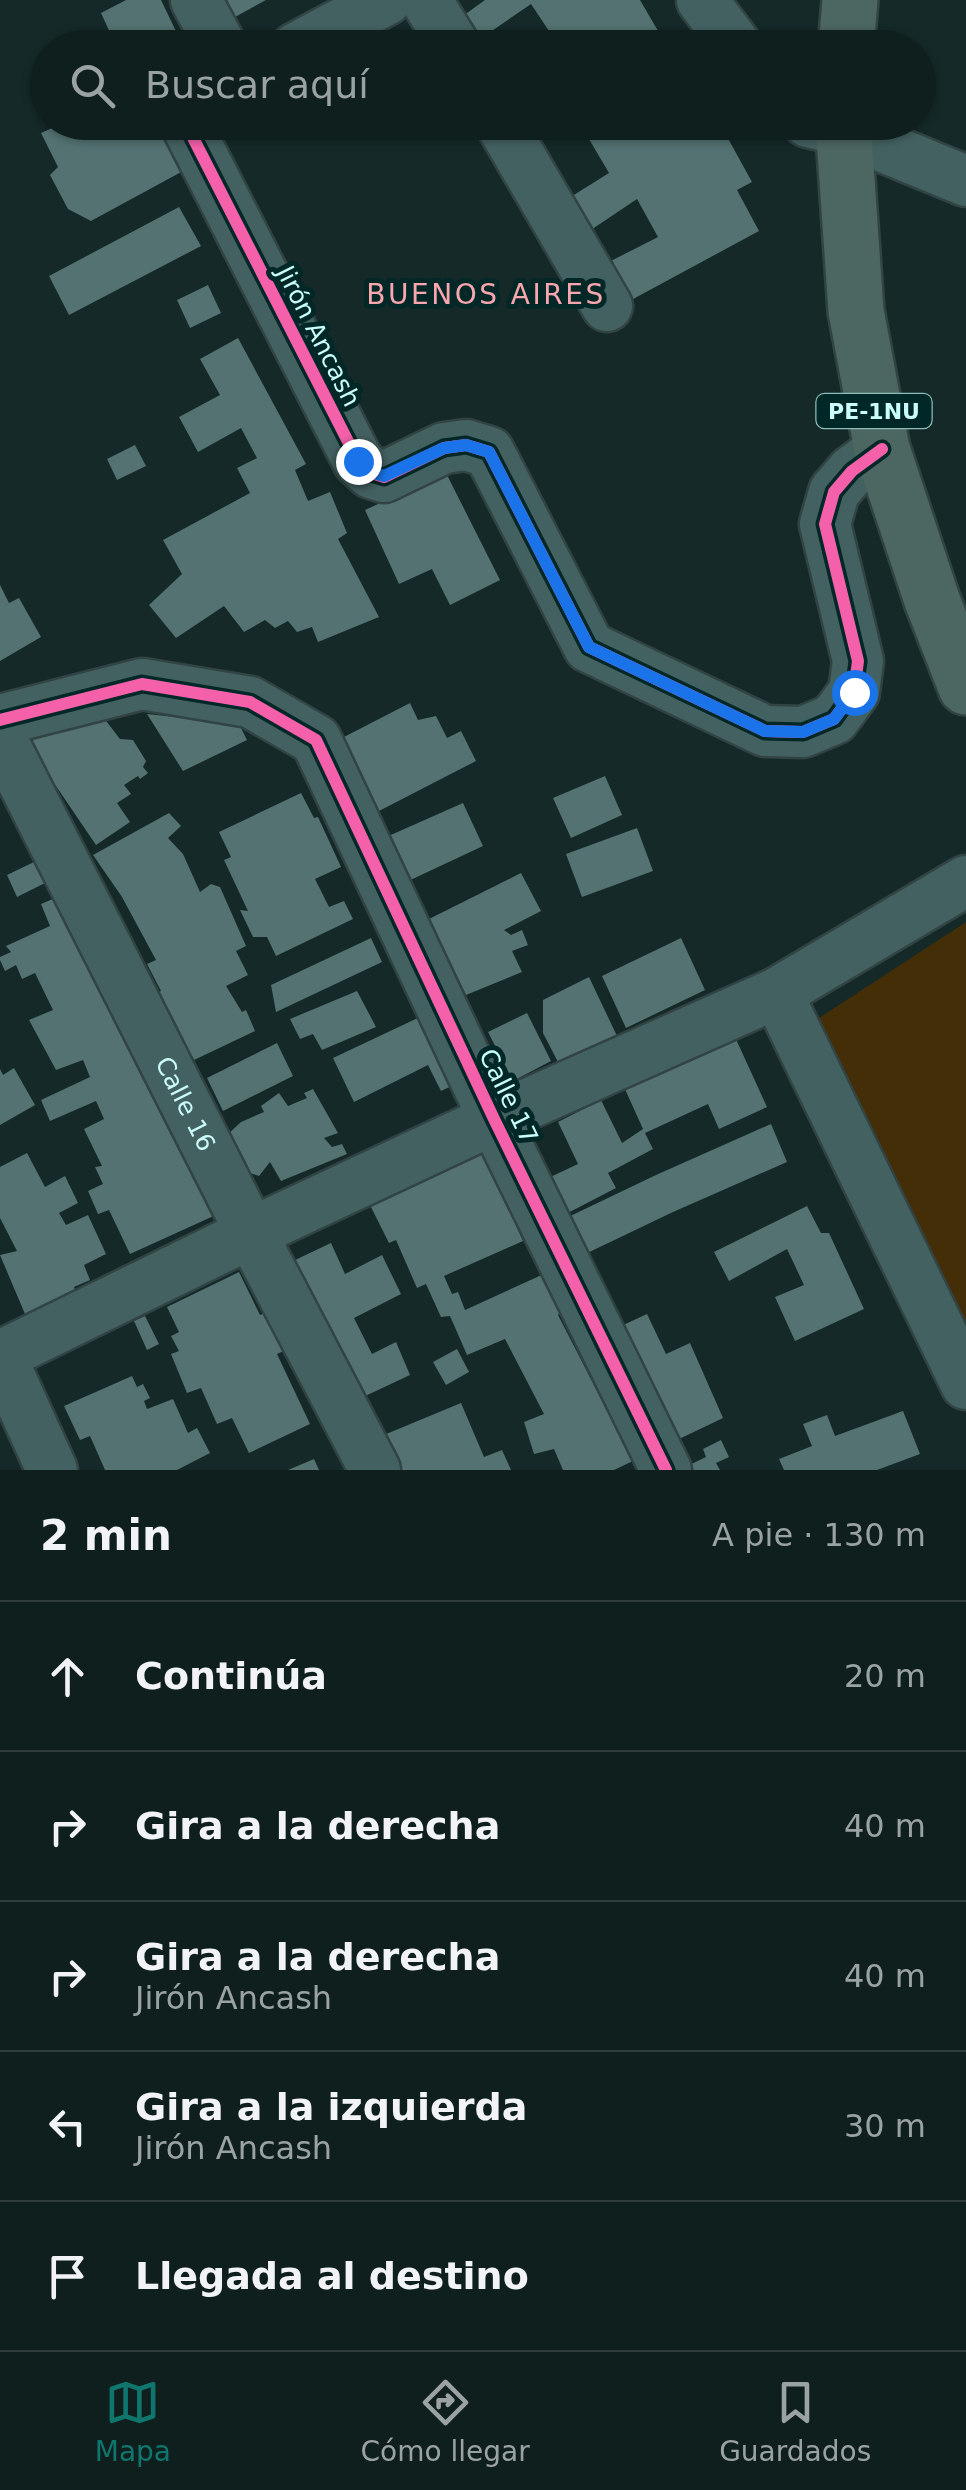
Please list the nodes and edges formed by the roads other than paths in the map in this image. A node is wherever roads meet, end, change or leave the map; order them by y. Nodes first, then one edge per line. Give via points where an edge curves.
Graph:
1 (196, 0) edge
2 (386, 0) edge
3 (426, 0) edge
4 (702, 0) edge
5 (850, 0) edge
6 (212, 30) edge
7 (330, 30) edge
8 (445, 30) edge
9 (724, 30) edge
10 (848, 30) edge
11 (194, 140) edge
12 (510, 140) edge
13 (833, 140) edge
14 (867, 140) edge
15 (966, 181) edge
16 (607, 306) dead end
17 (882, 450) junction
18 (966, 687) edge
19 (0, 720) edge
20 (0, 736) edge
21 (966, 881) edge
22 (777, 993) junction
23 (494, 1119) junction
24 (251, 1233) junction
25 (0, 1356) edge
26 (966, 1384) edge
27 (52, 1470) edge
28 (375, 1470) edge
29 (666, 1470) edge

1 - 6 street
2 - 7 street
3 - 8 street
4 - 9 street
5 - 10 main road
11 - 17 street, Jirón Ancash via 358,461 384,476 444,448 489,452 589,647 765,731 803,732 834,719 854,692 858,661 825,524 834,492
12 - 16 street
13 - 17 main road, PE-1NU
14 - 15 street
17 - 18 main road, PE-1NU
19 - 23 street, Calle 17 via 142,684 250,702 316,740
20 - 24 street, Calle 16
21 - 22 street
22 - 23 street
22 - 26 street
23 - 24 street
23 - 29 street, Calle 17
24 - 25 street
24 - 28 street, Calle 16
25 - 27 street

